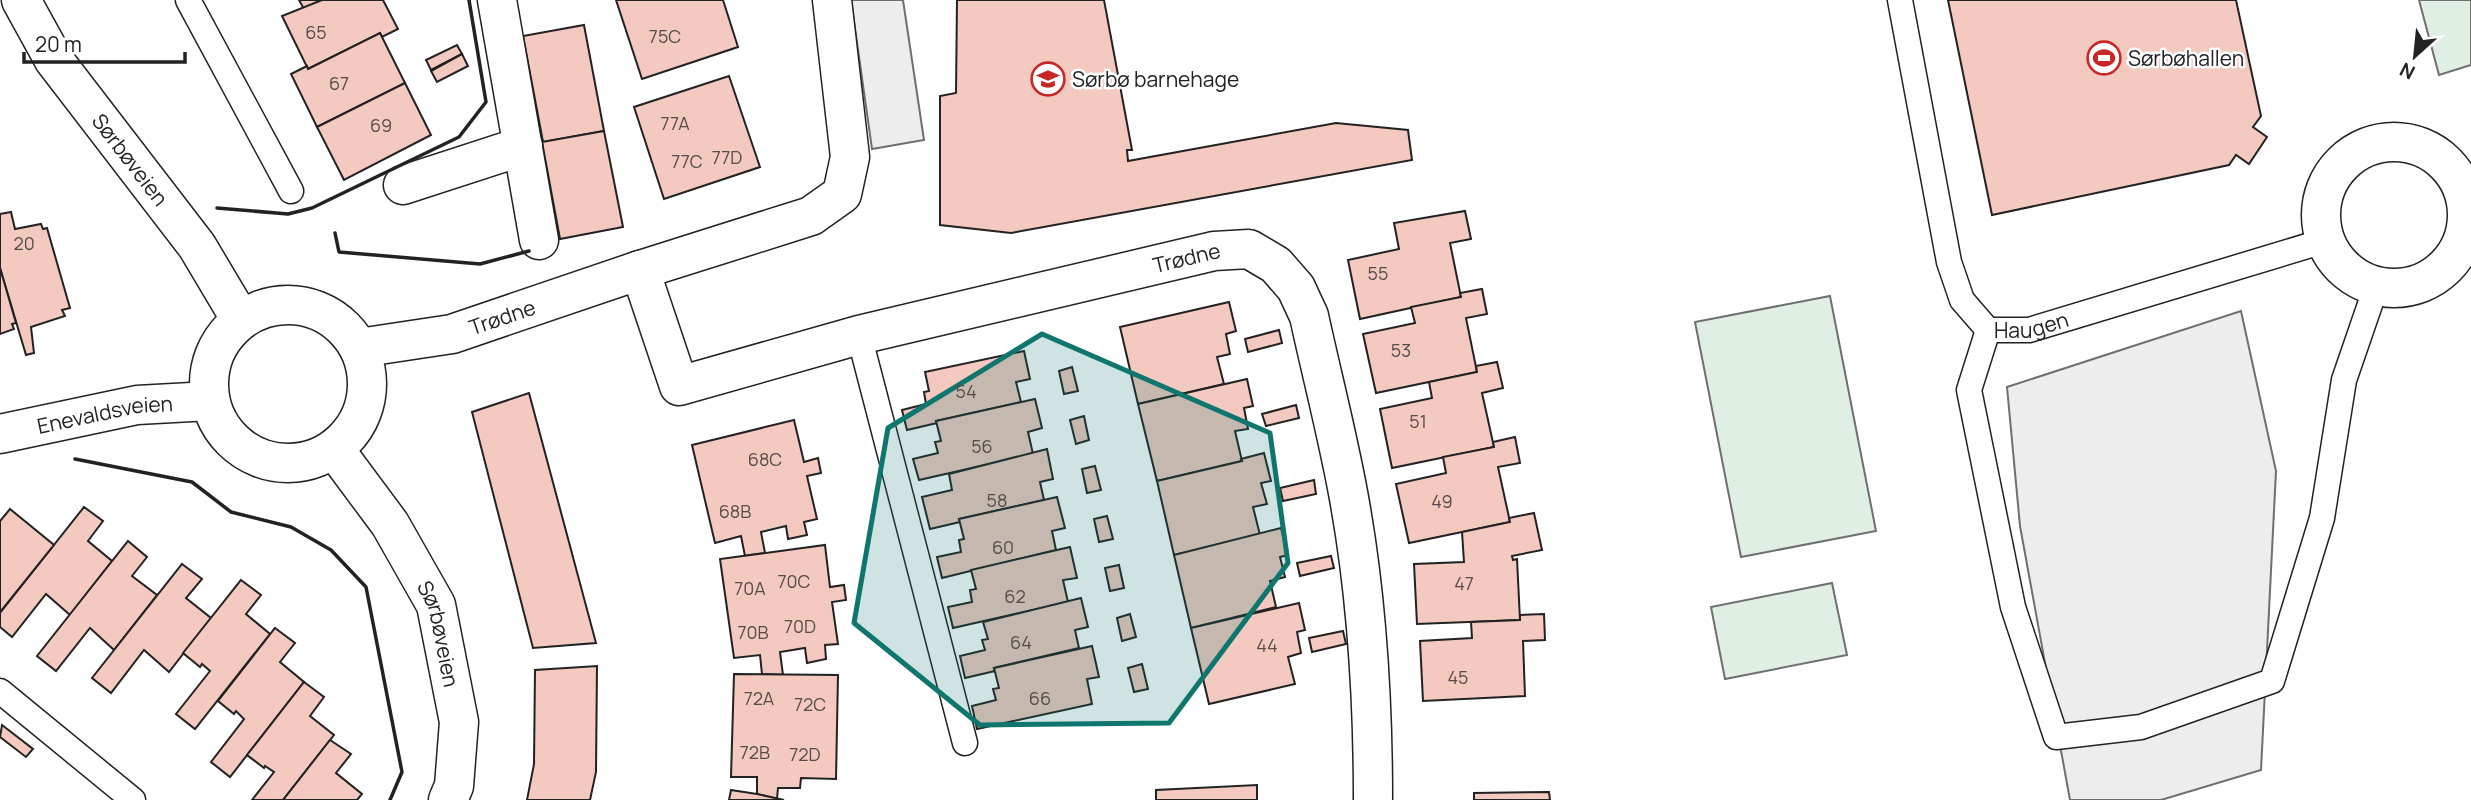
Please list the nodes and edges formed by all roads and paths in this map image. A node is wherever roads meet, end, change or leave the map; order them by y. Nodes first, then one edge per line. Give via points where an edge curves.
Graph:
1 (20, 0) edge
2 (188, 0) edge
3 (497, 0) edge
4 (832, 0) edge
5 (1900, 0) edge
6 (523, 146) junction
7 (2465, 179) edge
8 (402, 185) dead end
9 (290, 191) dead end
10 (539, 240) dead end
11 (2324, 241) junction
12 (640, 270) junction
13 (2376, 287) junction
14 (241, 320) junction
15 (1988, 330) junction
16 (859, 335) junction
17 (359, 348) junction
18 (210, 401) junction
19 (0, 434) edge
20 (335, 450) junction
21 (0, 691) edge
22 (965, 743) dead end
23 (133, 800) edge
24 (448, 800) edge
25 (1373, 800) edge

1 - 14 street, Sørbøveien via 54,60 197,246
2 - 9 lane
3 - 6 street
4 - 12 street, Trødne via 850,157 842,194 811,216
5 - 15 lane, Haugen via 1949,262 1962,300
6 - 8 street
6 - 10 street
7 - 11 street via 2423,148 2399,142 2375,144 2353,154 2335,171 2324,192 2320,217
7 - 13 street via 2466,228 2444,270 2424,283
11 - 13 street via 2354,278
11 - 15 lane, Haugen via 2029,330
12 - 16 street, Trødne via 679,386
12 - 17 street, Trødne via 452,334
13 - 15 lane via 2344,380 2322,518 2272,681 2141,727 2056,737 2013,607 1969,390
14 - 17 street via 266,307 293,305 320,311 343,326
14 - 18 street via 214,355 208,378
16 - 22 lane
16 - 25 street, Trødne via 1214,251 1249,250 1276,265 1296,288 1309,316 1349,498 1366,624
17 - 20 street via 367,369 363,414 352,434
18 - 19 street, Enevaldsveien via 137,405
18 - 20 street via 234,443 257,458 284,465 311,461
20 - 24 street, Sørbøveien via 390,524 436,606 459,722 454,786
21 - 23 lane

